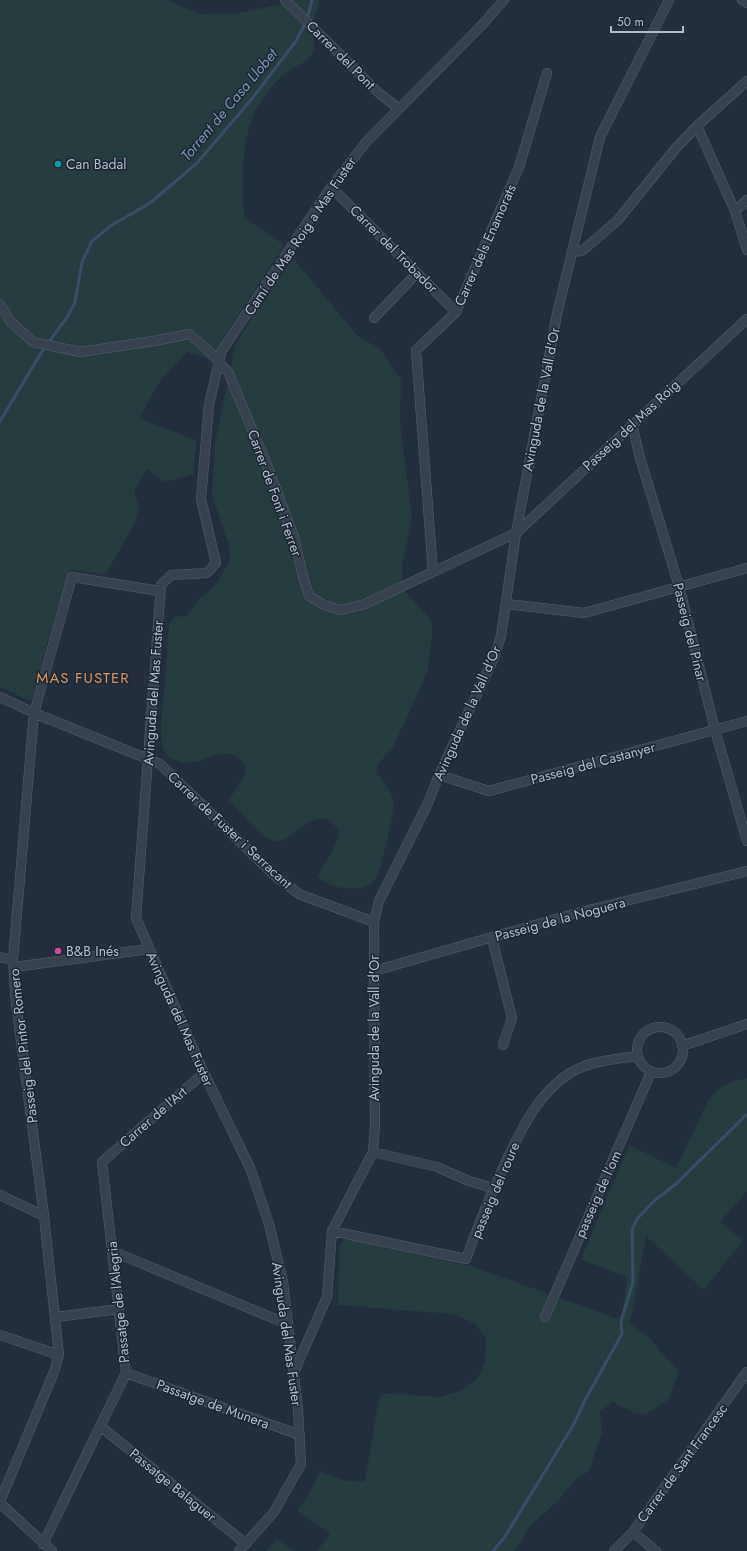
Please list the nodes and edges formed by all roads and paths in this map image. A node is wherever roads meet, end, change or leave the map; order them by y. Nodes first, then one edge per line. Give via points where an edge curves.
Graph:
1 (286, 0) edge
2 (504, 0) edge
3 (669, 0) edge
4 (742, 0) edge
5 (747, 3) edge
6 (547, 73) dead end
7 (747, 81) edge
8 (398, 108) junction
9 (697, 126) junction
10 (331, 187) junction
11 (747, 200) edge
12 (735, 211) junction
13 (747, 250) edge
14 (572, 252) junction
15 (417, 274) junction
16 (0, 304) edge
17 (456, 312) junction
18 (374, 318) dead end
19 (747, 318) edge
20 (219, 361) junction
21 (632, 424) junction
22 (516, 533) junction
23 (747, 568) edge
24 (432, 572) junction
25 (679, 586) junction
26 (160, 591) junction
27 (506, 604) junction
28 (0, 697) edge
29 (34, 713) junction
30 (747, 721) edge
31 (715, 730) junction
32 (148, 760) junction
33 (439, 775) junction
34 (747, 841) edge
35 (747, 871) edge
36 (374, 922) junction
37 (492, 938) junction
38 (149, 949) junction
39 (0, 957) edge
40 (13, 964) junction
41 (374, 971) junction
42 (747, 1024) edge
43 (503, 1045) dead end
44 (682, 1046) junction
45 (638, 1056) junction
46 (204, 1072) junction
47 (651, 1072) junction
48 (373, 1152) junction
49 (102, 1162) joint
50 (493, 1188) junction
51 (0, 1195) edge
52 (44, 1216) junction
53 (332, 1231) junction
54 (112, 1251) junction
55 (119, 1309) junction
56 (56, 1317) junction
57 (545, 1317) dead end
58 (287, 1324) junction
59 (0, 1335) edge
60 (59, 1355) junction
61 (747, 1372) edge
62 (126, 1373) junction
63 (293, 1373) junction
64 (100, 1426) junction
65 (300, 1435) junction
66 (0, 1502) edge
67 (633, 1532) junction
68 (43, 1544) junction
69 (246, 1544) junction
70 (52, 1551) edge
71 (239, 1551) edge
72 (614, 1551) edge
73 (656, 1551) edge

1 - 8 street, Carrer del Pont via 380,94
2 - 8 street, Camí de Mas Roig a Mas Fuster
3 - 14 street, Avinguda de la Vall d'Or via 600,137
4 - 5 street
6 - 17 street, Carrer dels Enamorats via 519,167
7 - 9 street
8 - 10 street, Camí de Mas Roig a Mas Fuster via 367,141
9 - 12 street
9 - 14 street via 618,220 582,251
10 - 15 street, Carrer del Trobador
10 - 20 street, Camí de Mas Roig a Mas Fuster via 221,352
11 - 12 street
12 - 13 street
14 - 22 street, Avinguda de la Vall d'Or via 557,314
15 - 17 street, Carrer del Trobador
15 - 18 street
16 - 20 street via 10,321 33,342 80,352 189,334
17 - 24 street, Carrer dels Enamorats via 416,350
19 - 21 street, Passeig del Mas Roig
20 - 24 street, Carrer de Font i Ferrer via 228,372 267,465 294,537 310,596 324,605 341,610 365,604
20 - 26 street, Camí de Mas Roig a Mas Fuster via 209,405 201,499 216,563 207,573 171,575 161,585
21 - 22 street, Passeig del Mas Roig
21 - 25 street, Passeig del Pinar
22 - 24 street, Carrer de Font i Ferrer
22 - 27 street, Avinguda de la Vall d'Or
23 - 25 street
25 - 27 street via 584,613
25 - 31 street, Passeig del Pinar
26 - 29 street, Passeig del Pintor Romero via 72,577
26 - 32 street, Avinguda del Mas Fuster
27 - 33 street, Avinguda de la Vall d'Or via 501,636 494,658
28 - 29 street, Carrer de Fuster i Serracant
29 - 32 street, Carrer de Fuster i Serracant
29 - 40 street, Passeig del Pintor Romero
30 - 31 street, Passeig del Castanyer
31 - 33 street, Passeig del Castanyer via 489,791
31 - 34 street, Passeig del Pinar
32 - 36 street, Carrer de Fuster i Serracant via 160,764 274,875 299,894
32 - 38 street, Avinguda del Mas Fuster via 136,918
33 - 36 street, Avinguda de la Vall d'Or via 428,803 379,901
35 - 37 street, Passeig de la Noguera via 573,914
36 - 41 street, Avinguda de la Vall d'Or
37 - 41 street, Passeig de la Noguera
37 - 43 street via 512,1018
38 - 40 street
38 - 46 street, Avinguda del Mas Fuster
39 - 40 street
40 - 52 street, Passeig del Pintor Romero
41 - 48 street, Avinguda de la Vall d'Or
42 - 44 street
44 - 45 street via 675,1033 668,1029 654,1028 647,1031 640,1040
44 - 47 street via 680,1061 673,1069 666,1072
45 - 47 street via 645,1068
45 - 50 street, passeig del roure via 586,1066 571,1072 549,1090 534,1107
46 - 49 street, Carrer de l'Art
46 - 58 street, Avinguda del Mas Fuster via 251,1170 269,1224 282,1282
47 - 57 street, passeig de l'om
48 - 50 street via 438,1167 469,1181
48 - 53 street, Avinguda de la Vall d'Or
49 - 54 street, Passatge de l'Alegria
50 - 53 street, passeig del roure via 466,1259
51 - 52 street
52 - 56 street, Passeig del Pintor Romero
53 - 63 street, Avinguda de la Vall d'Or via 327,1297
54 - 55 street, Passatge de l'Alegria
54 - 58 street
55 - 56 street
55 - 62 street, Passatge de l'Alegria
56 - 60 street, Passeig del Pintor Romero
58 - 63 street, Avinguda del Mas Fuster
59 - 60 street
60 - 66 street, Passeig del Pintor Romero
61 - 67 street, Carrer de Sant Francesc
62 - 64 street, Passatge de l'Alegria
62 - 65 street, Passatge de Munera
63 - 65 street, Avinguda del Mas Fuster
64 - 68 street, Passatge de l'Alegria
64 - 69 street, Passatge Balaguer
65 - 69 street, Avinguda del Mas Fuster via 302,1464 274,1512
66 - 68 street
67 - 72 street, Carrer de Sant Francesc
67 - 73 street
68 - 70 street
69 - 71 street, Avinguda del Mas Fuster

